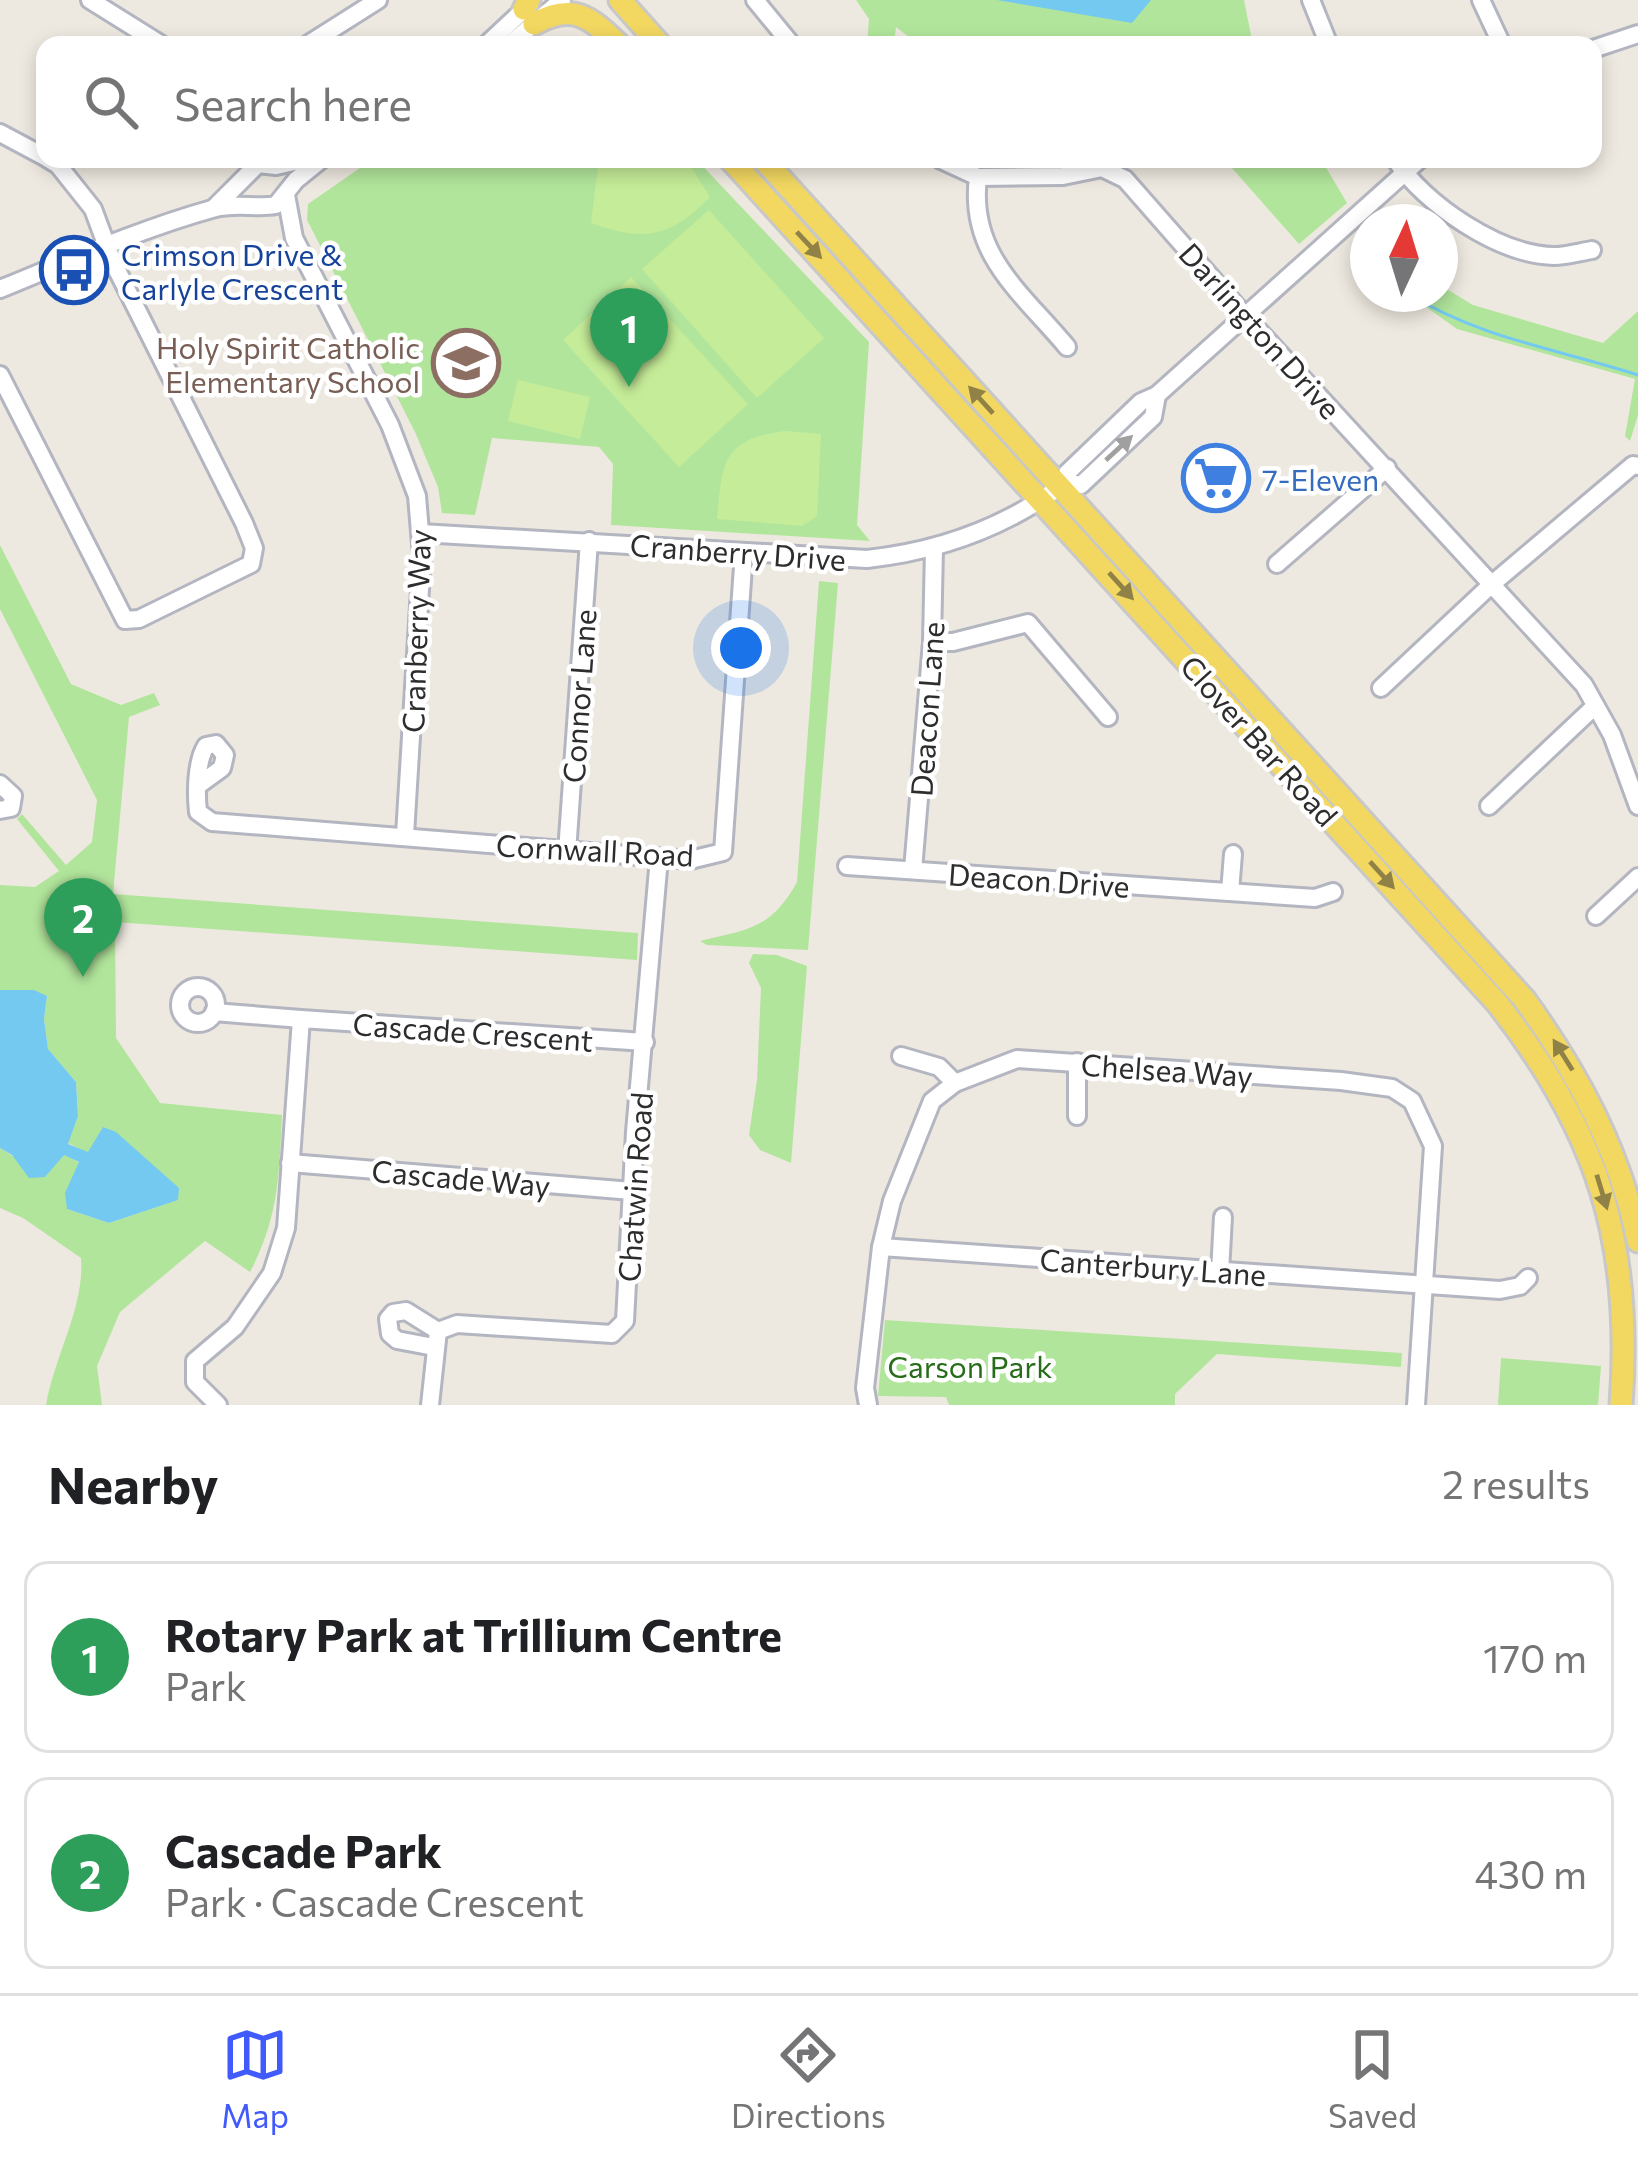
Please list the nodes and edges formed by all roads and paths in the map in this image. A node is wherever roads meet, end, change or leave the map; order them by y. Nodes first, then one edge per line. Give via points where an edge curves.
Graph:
1 (90, 0) edge
2 (378, 0) edge
3 (562, 0) edge
4 (590, 0) edge
5 (620, 0) edge
6 (754, 0) edge
7 (1311, 0) edge
8 (1480, 0) edge
9 (531, 8) edge
10 (1638, 34) edge
11 (148, 36) edge
12 (322, 36) edge
13 (497, 36) edge
14 (514, 36) edge
15 (612, 36) edge
16 (617, 36) edge
17 (653, 36) edge
18 (784, 36) edge
19 (1325, 36) edge
20 (1498, 36) edge
21 (1602, 46) edge
22 (0, 133) edge
23 (36, 153) edge
24 (60, 168) edge
25 (274, 168) edge
26 (311, 168) edge
27 (739, 168) edge
28 (772, 168) edge
29 (958, 168) edge
30 (1397, 168) edge
31 (1401, 168) edge
32 (245, 170) edge
33 (978, 177) junction
34 (287, 194) junction
35 (258, 204) junction
36 (213, 208) junction
37 (294, 238) junction
38 (106, 246) junction
39 (1592, 250) dead end
40 (0, 289) edge
41 (1246, 316) junction
42 (1067, 346) dead end
43 (0, 375) edge
44 (1638, 466) edge
45 (1387, 469) junction
46 (1056, 489) junction
47 (422, 533) junction
48 (589, 541) junction
49 (934, 548) junction
50 (744, 552) junction
51 (1277, 564) dead end
52 (1492, 584) junction
53 (932, 642) junction
54 (1381, 688) dead end
55 (1595, 706) junction
56 (1108, 717) dead end
57 (0, 784) edge
58 (200, 784) dead end
59 (1489, 806) dead end
60 (1638, 806) edge
61 (0, 810) edge
62 (404, 836) junction
63 (567, 852) junction
64 (1233, 854) dead end
65 (659, 858) junction
66 (847, 866) dead end
67 (914, 870) junction
68 (1638, 877) edge
69 (1230, 892) junction
70 (1333, 892) dead end
71 (1596, 916) dead end
72 (214, 1012) dead end
73 (301, 1019) junction
74 (645, 1042) junction
75 (901, 1056) dead end
76 (1077, 1062) junction
77 (955, 1083) junction
78 (1077, 1116) dead end
79 (290, 1163) junction
80 (632, 1191) junction
81 (1223, 1217) dead end
82 (1638, 1240) edge
83 (881, 1247) junction
84 (1220, 1271) junction
85 (1528, 1278) dead end
86 (1425, 1284) junction
87 (1620, 1400) edge
88 (218, 1405) edge
89 (430, 1405) edge
90 (868, 1405) edge
91 (1416, 1405) edge

1 - 11 street
2 - 12 street
3 - 9 street
4 - 16 main road
5 - 17 main road
6 - 18 street
7 - 19 street
8 - 20 street
9 - 13 street
9 - 14 street
9 - 15 main road via 578,15
10 - 21 street
22 - 23 street
24 - 38 street via 93,209
25 - 34 street
26 - 34 street
27 -> 46 main road, Clover Bar Road
46 -> 28 main road, Clover Bar Road
29 - 33 street, Darlington Drive
30 - 41 street
31 - 39 street via 1468,229 1552,256
32 - 35 street via 244,189
32 - 36 street
33 - 41 street, Darlington Drive via 1110,169
33 - 42 street via 974,206 984,243
34 - 35 street via 276,205
34 - 37 street, Cranberry Way
35 - 36 street
35 - 37 street, Cranberry Way
36 - 38 street
37 - 47 street, Cranberry Way via 406,459
38 - 40 street
38 - 43 street via 244,523 251,564 124,620
41 - 45 street, Darlington Drive
41 - 46 street, Cranberry Drive via 1156,395 1153,417 1081,485
44 - 52 street
45 - 51 street
45 - 52 street, Darlington Drive
46 - 49 street, Cranberry Drive
82 -> 46 main road, Clover Bar Road via 1590,1101 1524,999
46 -> 87 main road, Clover Bar Road via 1528,1042 1579,1126 1608,1210 1624,1295
47 - 48 street, Cranberry Drive
47 - 62 street, Cranberry Way
48 - 50 street, Cranberry Drive
48 - 63 street, Connor Lane
49 - 50 street, Cranberry Drive via 867,559
49 - 53 street, Deacon Lane
50 - 65 street, Cornwall Road via 723,852
52 - 54 street
52 - 55 street, Darlington Drive
53 - 56 street via 1028,623
53 - 67 street, Deacon Lane
55 - 59 street
55 - 60 street, Darlington Drive
57 - 61 street via 13,796 11,808
58 - 62 street, Cornwall Road via 198,812 212,822
62 - 63 street, Cornwall Road
63 - 65 street, Cornwall Road
64 - 69 street
65 - 74 street, Chatwin Road
66 - 67 street, Deacon Drive
67 - 69 street, Deacon Drive
68 - 71 street
69 - 70 street, Deacon Drive
72 - 73 street, Cascade Crescent
73 - 74 street, Cascade Crescent
73 - 79 street
74 - 80 street, Chatwin Road
75 - 77 street via 938,1067
76 - 77 street, Chelsea Way via 1017,1059
76 - 78 street
76 - 86 street, Chelsea Way via 1392,1088 1412,1101 1433,1146
77 - 83 street via 932,1101
79 - 80 street, Cascade Way
79 - 88 street via 286,1228 272,1273 235,1327 195,1360 195,1382
80 - 89 street, Chatwin Road via 625,1321 612,1334 457,1324 436,1339
81 - 84 street
83 - 84 street, Canterbury Lane
83 - 90 street
84 - 86 street, Canterbury Lane
85 - 86 street, Canterbury Lane via 1500,1290
86 - 91 street, Chelsea Way

